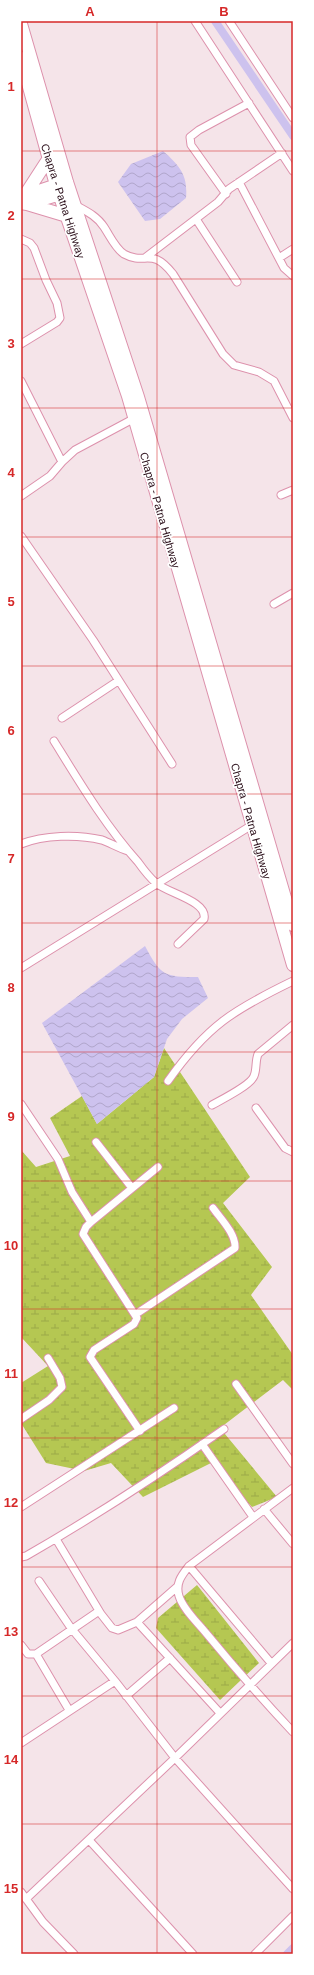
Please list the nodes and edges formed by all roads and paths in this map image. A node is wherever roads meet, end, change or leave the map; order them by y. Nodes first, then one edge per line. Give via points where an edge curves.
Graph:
1 (195, 21) edge
2 (229, 21) edge
3 (21, 24) edge
4 (21, 58) edge
5 (249, 103) junction
6 (293, 118) edge
7 (282, 153) junction
8 (49, 158) junction
9 (293, 171) edge
10 (239, 182) junction
11 (63, 188) junction
12 (226, 194) junction
13 (24, 200) edge
14 (74, 205) junction
15 (67, 216) junction
16 (196, 219) junction
17 (21, 239) edge
18 (293, 249) edge
19 (146, 257) junction
20 (279, 258) junction
21 (293, 276) edge
22 (237, 282) dead end
23 (21, 344) edge
24 (21, 381) edge
25 (293, 418) edge
26 (133, 419) junction
27 (62, 462) junction
28 (293, 490) edge
29 (281, 495) dead end
30 (21, 496) edge
31 (21, 536) edge
32 (293, 593) edge
33 (274, 604) dead end
34 (118, 681) junction
35 (62, 718) dead end
36 (54, 741) dead end
37 (172, 764) dead end
38 (252, 825) junction
39 (21, 844) edge
40 (128, 851) junction
41 (156, 884) junction
42 (293, 925) edge
43 (178, 944) dead end
44 (293, 965) edge
45 (22, 966) edge
46 (293, 981) edge
47 (293, 1025) edge
48 (168, 1081) dead end
49 (21, 1104) edge
50 (212, 1105) dead end
51 (256, 1108) dead end
52 (29, 1116) junction
53 (21, 1119) edge
54 (96, 1142) dead end
55 (293, 1152) edge
56 (158, 1167) dead end
57 (132, 1188) junction
58 (214, 1208) dead end
59 (91, 1222) junction
60 (136, 1314) junction
61 (48, 1358) dead end
62 (236, 1384) dead end
63 (174, 1408) dead end
64 (21, 1419) edge
65 (224, 1429) dead end
66 (140, 1431) junction
67 (202, 1444) junction
68 (293, 1464) edge
69 (293, 1488) edge
70 (21, 1506) edge
71 (264, 1509) junction
72 (253, 1517) junction
73 (56, 1539) junction
74 (293, 1544) edge
75 (21, 1557) edge
76 (189, 1566) junction
77 (39, 1581) dead end
78 (177, 1587) junction
79 (99, 1611) junction
80 (136, 1622) junction
81 (71, 1628) junction
82 (293, 1643) edge
83 (21, 1645) edge
84 (36, 1654) junction
85 (170, 1658) junction
86 (271, 1663) junction
87 (115, 1681) junction
88 (249, 1685) junction
89 (126, 1696) junction
90 (69, 1710) junction
91 (220, 1713) junction
92 (293, 1732) edge
93 (21, 1743) edge
94 (175, 1758) junction
95 (89, 1840) junction
96 (293, 1889) edge
97 (21, 1892) edge
98 (26, 1899) junction
99 (293, 1916) edge
100 (74, 1954) edge
101 (192, 1954) edge
102 (255, 1954) edge

1 - 5 street
2 - 6 street
3 - 11 highway, Chapra - Patna Highway
4 - 8 highway, Chapra - Patna Highway
5 - 7 street
5 - 12 street via 190,137 191,145
7 - 9 street
7 - 10 street
8 - 11 highway, Chapra - Patna Highway
8 - 13 highway
10 - 12 street
10 - 20 street
11 - 13 highway
11 - 14 highway, Chapra - Patna Highway
11 - 15 highway, Chapra - Patna Highway
12 - 16 street
13 - 15 highway
14 - 19 street via 98,220 124,254
14 - 42 highway, Chapra - Patna Highway via 138,398
15 - 26 highway, Chapra - Patna Highway via 126,391
16 - 19 street
16 - 22 street
17 - 23 street via 34,248 57,303 60,318
18 - 20 street
19 - 25 street via 157,258 170,271 229,360 240,368 259,372 274,381
20 - 21 street via 288,273
24 - 27 street
26 - 27 street via 75,450
26 - 38 highway, Chapra - Patna Highway
27 - 30 street via 50,476
28 - 29 street
31 - 34 street via 82,623
32 - 33 street
34 - 35 street
34 - 37 street
36 - 40 street via 100,814
38 - 41 street
38 - 44 highway, Chapra - Patna Highway
39 - 40 street via 44,838 74,837 103,840
40 - 41 street
41 - 43 street via 193,902 205,914 199,926
41 - 45 street
46 - 48 street via 241,1007 215,1026 186,1056
47 - 50 street via 258,1054 255,1075 250,1082
49 - 52 street
51 - 55 street via 285,1148
52 - 53 street
52 - 59 street via 58,1158 72,1192
54 - 57 street
56 - 57 street
57 - 59 street
58 - 60 street via 230,1233 235,1248
59 - 60 street via 84,1230 85,1237
60 - 66 street via 134,1324 94,1350 90,1357
61 - 64 street via 60,1378 62,1387 49,1400
62 - 68 street
63 - 66 street
65 - 67 street
66 - 70 street
67 - 72 street
67 - 73 street
69 - 71 street
71 - 72 street
71 - 74 street
72 - 76 street
73 - 75 street
73 - 79 street
76 - 78 street via 179,1578
76 - 86 street
77 - 81 street
78 - 80 street
78 - 88 street via 179,1597 189,1612
79 - 80 street via 112,1628 118,1630
79 - 81 street
80 - 85 street
81 - 84 street
81 - 87 street
82 - 86 street
83 - 84 street via 28,1654
84 - 90 street
85 - 89 street
85 - 91 street
86 - 88 street
87 - 89 street
87 - 90 street
88 - 91 street
88 - 92 street
89 - 94 street
90 - 93 street
91 - 94 street
94 - 95 street
94 - 96 street
95 - 98 street
95 - 101 street
97 - 98 street
98 - 100 street via 43,1922
99 - 102 street

